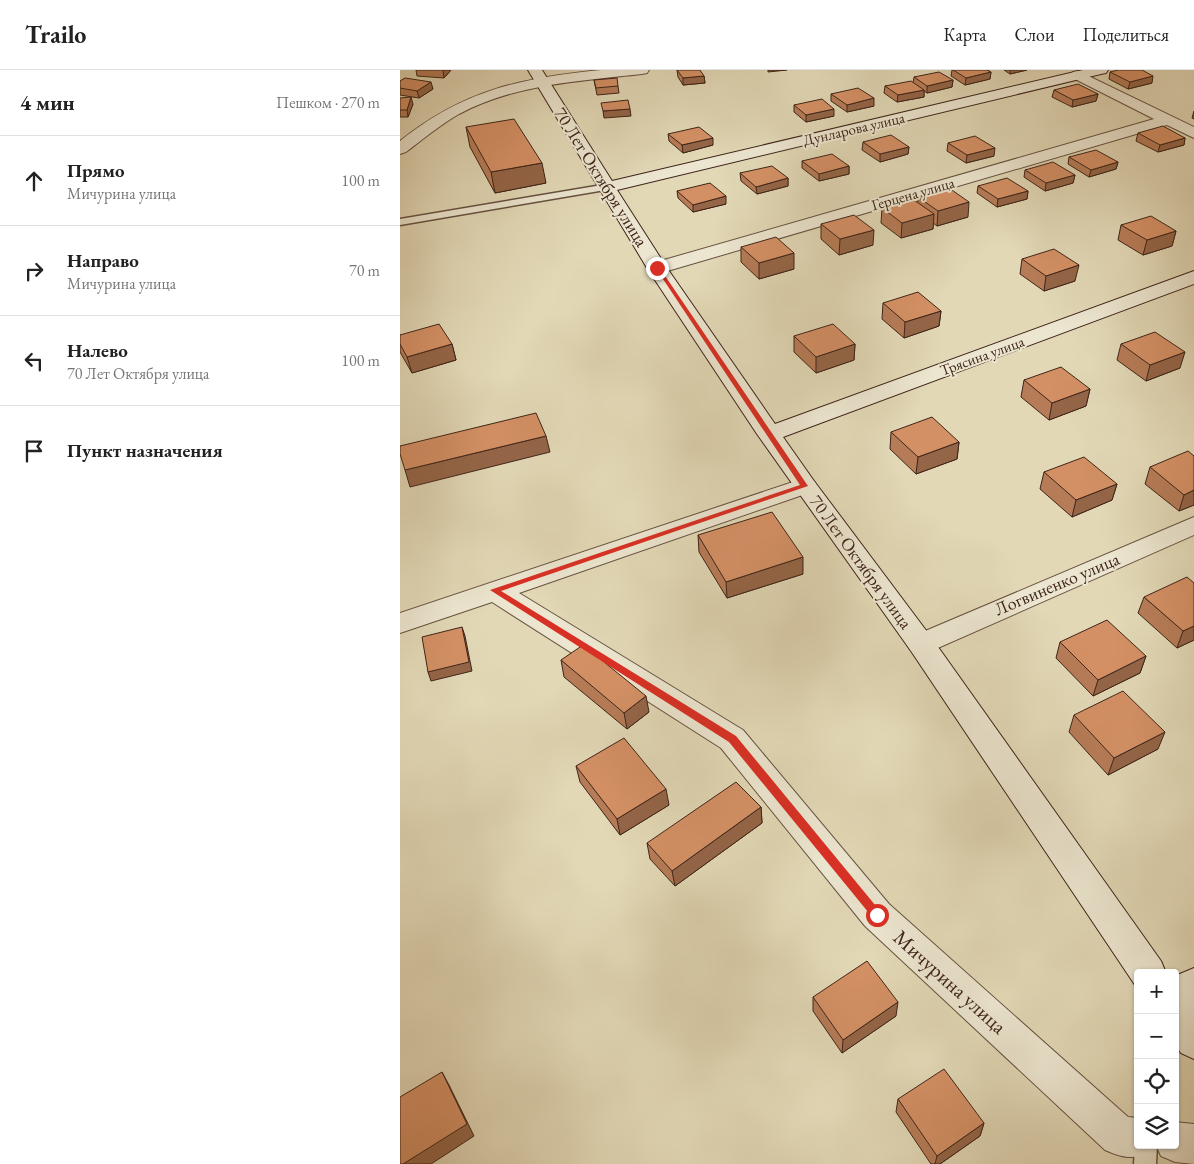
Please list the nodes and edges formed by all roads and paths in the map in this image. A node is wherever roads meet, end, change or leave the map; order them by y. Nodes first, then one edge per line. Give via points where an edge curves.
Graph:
1 (642, 70) edge
2 (1101, 70) edge
3 (538, 76) edge
4 (1078, 76) junction
5 (1168, 120) junction
6 (1194, 133) edge
7 (400, 149) edge
8 (608, 187) junction
9 (400, 222) edge
10 (657, 268) junction
11 (1194, 277) edge
12 (770, 434) junction
13 (805, 486) junction
14 (1194, 525) edge
15 (494, 590) junction
16 (400, 623) edge
17 (921, 644) junction
18 (1145, 969) edge
19 (1194, 985) edge
20 (1179, 995) edge
21 (1176, 1014) edge
22 (1194, 1040) edge
23 (1134, 1138) edge
24 (1179, 1142) edge
25 (1194, 1144) edge
26 (1146, 1149) edge
27 (1145, 1164) edge

1 - 3 street
2 - 4 street, Дунларова улица
3 - 7 street via 458,108
3 - 8 street, 70 Лет Октября улица
4 - 5 street
4 - 8 street, Дунларова улица
5 - 6 street
5 - 10 street, Герцена улица
8 - 9 lane
8 - 10 street, 70 Лет Октября улица
10 - 12 street, 70 Лет Октября улица
11 - 12 street, Трясина улица
12 - 13 street, 70 Лет Октября улица
13 - 15 street
13 - 17 street, 70 Лет Октября улица
14 - 17 street, Логвиненко улица
15 - 16 street
15 - 23 street, Мичурина улица via 732,739 877,915 1119,1136
17 - 18 street, 70 Лет Октября улица
19 - 20 street
21 - 22 street
24 - 25 street
26 - 27 lane

